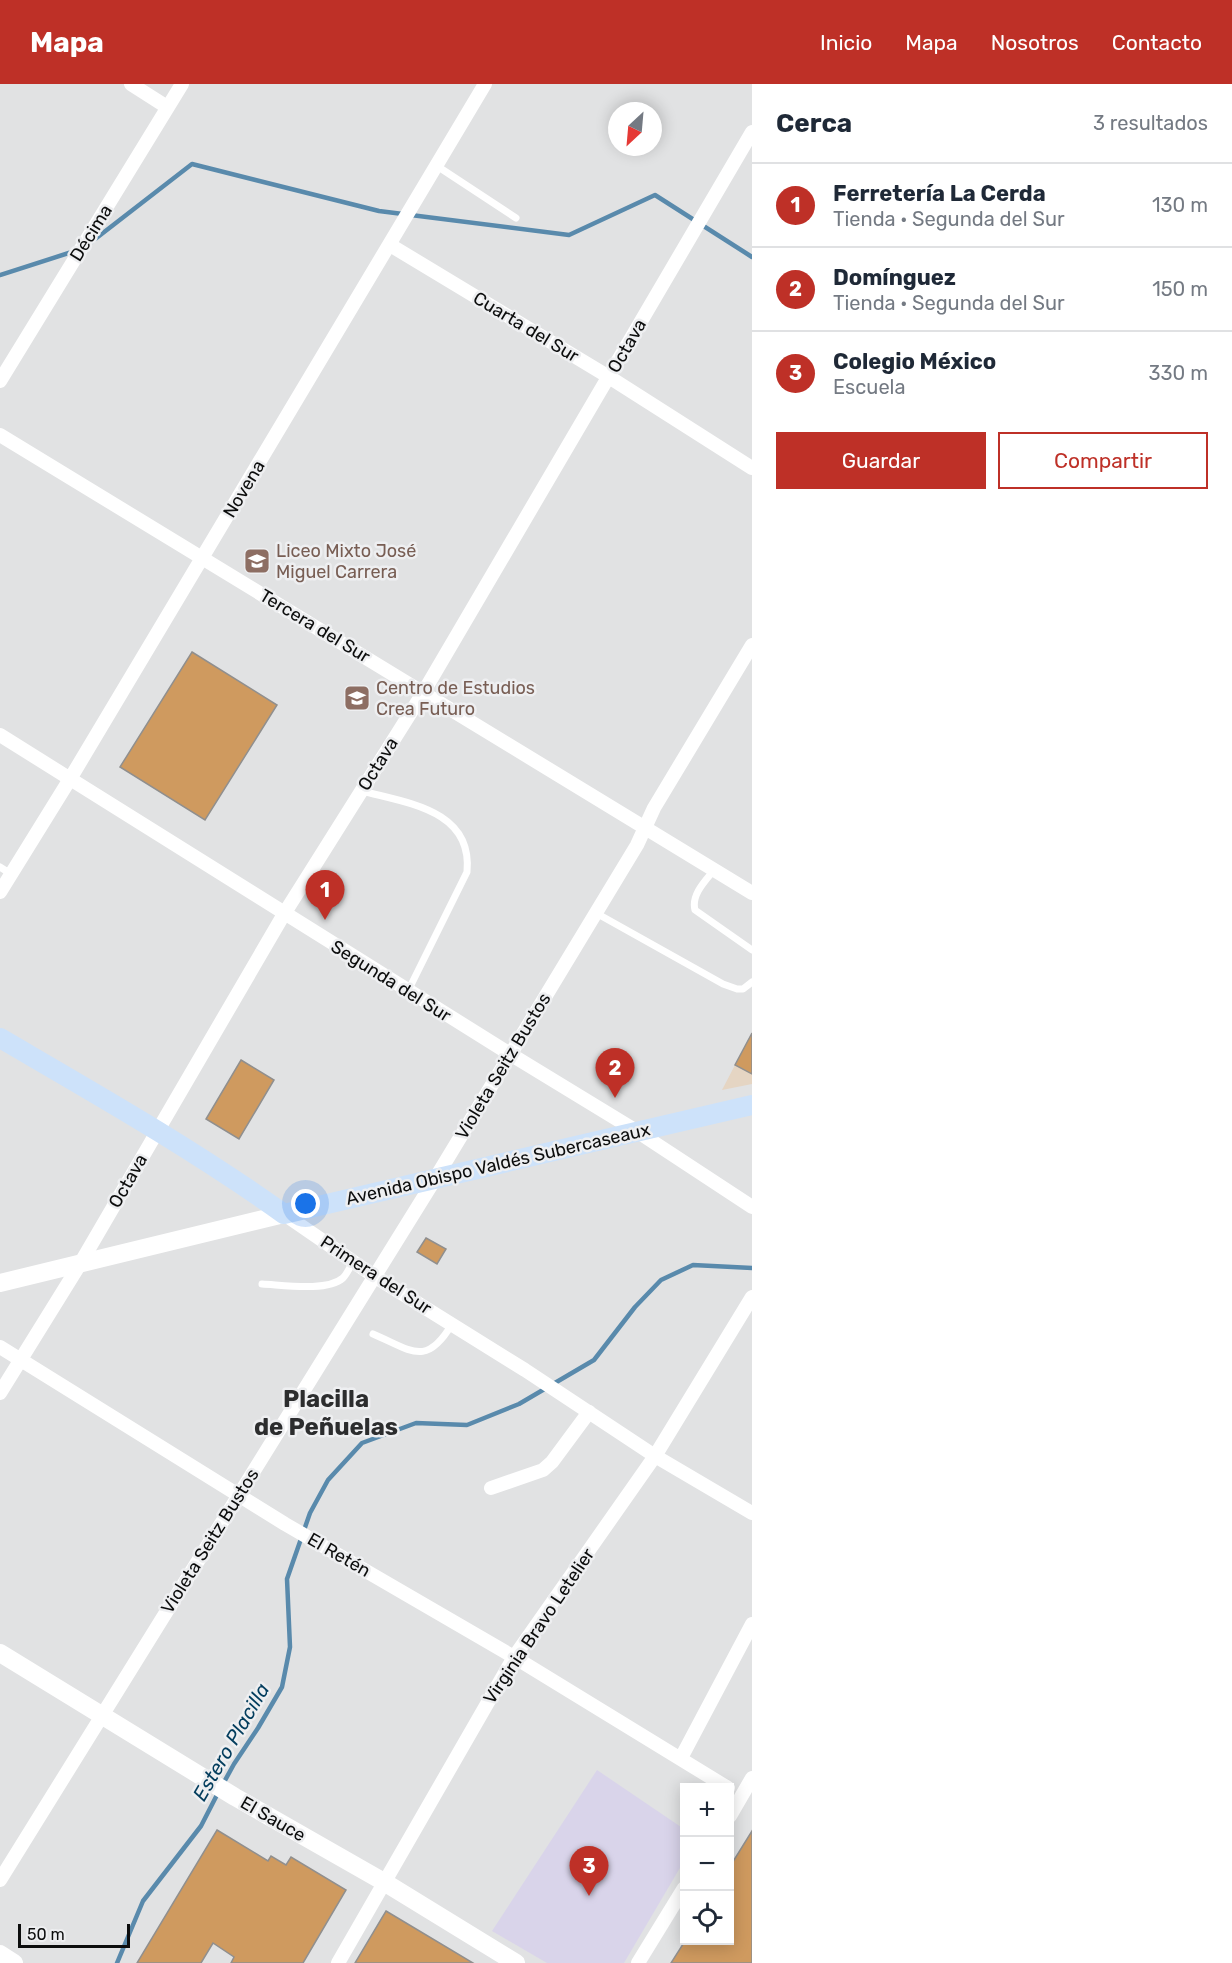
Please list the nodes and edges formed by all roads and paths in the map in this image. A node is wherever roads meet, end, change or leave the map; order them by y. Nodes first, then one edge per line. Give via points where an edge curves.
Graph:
1 (131, 84) edge
2 (182, 84) edge
3 (485, 84) edge
4 (167, 108) junction
5 (752, 132) edge
6 (437, 166) junction
7 (516, 218) dead end
8 (390, 245) junction
9 (609, 377) junction
10 (0, 381) edge
11 (0, 435) edge
12 (752, 468) edge
13 (202, 558) junction
14 (752, 645) edge
15 (423, 693) junction
16 (0, 735) edge
17 (70, 779) junction
18 (362, 791) junction
19 (645, 828) junction
20 (6, 870) edge
21 (714, 870) junction
22 (0, 892) edge
23 (752, 893) edge
24 (596, 913) junction
25 (284, 914) junction
26 (752, 950) edge
27 (752, 982) edge
28 (408, 991) junction
29 (0, 1038) edge
30 (510, 1054) junction
31 (752, 1105) edge
32 (158, 1131) junction
33 (638, 1132) junction
34 (435, 1179) junction
35 (752, 1207) edge
36 (284, 1214) junction
37 (353, 1262) junction
38 (80, 1264) junction
39 (374, 1276) junction
40 (0, 1283) edge
41 (262, 1284) dead end
42 (752, 1297) edge
43 (452, 1324) junction
44 (373, 1334) dead end
45 (0, 1347) edge
46 (21, 1360) junction
47 (0, 1393) edge
48 (589, 1412) junction
49 (655, 1456) junction
50 (491, 1488) dead end
51 (238, 1495) junction
52 (752, 1513) edge
53 (752, 1624) edge
54 (0, 1653) edge
55 (514, 1657) junction
56 (102, 1715) junction
57 (681, 1758) junction
58 (752, 1778) edge
59 (721, 1783) edge
60 (734, 1791) edge
61 (747, 1799) edge
62 (734, 1811) edge
63 (0, 1880) edge
64 (384, 1882) junction
65 (682, 1891) edge
66 (0, 1954) edge
67 (14, 1963) edge
68 (338, 1963) edge
69 (516, 1963) edge
70 (638, 1963) edge

1 - 4 street
2 - 4 street, Décima
3 - 6 street, Novena
4 - 10 street, Décima
5 - 9 street, Octava
6 - 7 lane
6 - 8 street, Novena
8 - 9 street, Cuarta del Sur
8 - 13 street, Novena
9 - 12 street, Cuarta del Sur
9 - 15 street, Octava
11 - 13 street, Tercera del Sur
13 - 15 street, Tercera del Sur
13 - 17 street, Novena
14 - 19 street, Violeta Seitz Bustos
15 - 18 street, Octava
15 - 19 street, Tercera del Sur
16 - 17 street, Segunda del Sur
17 - 20 street, Novena
17 - 25 street, Segunda del Sur
18 - 25 street, Octava
18 - 28 lane via 429,809 458,832 466,848 467,872
19 - 21 street, Tercera del Sur
19 - 24 street, Violeta Seitz Bustos
20 - 22 street, Novena
21 - 23 street, Tercera del Sur
21 - 26 lane via 696,895 695,910
24 - 27 lane via 723,984 743,989
24 - 30 street, Violeta Seitz Bustos
25 - 28 street, Segunda del Sur
25 - 32 street, Octava
28 - 30 street, Segunda del Sur
29 - 32 main road, Primera del Sur
30 - 33 street, Segunda del Sur
30 - 34 street, Violeta Seitz Bustos
31 - 33 main road, Avenida Obispo Valdés Subercaseaux
32 - 36 main road, Primera del Sur
32 - 38 street, Octava
33 - 34 main road, Avenida Obispo Valdés Subercaseaux
33 - 35 street, Segunda del Sur
34 - 36 main road, Avenida Obispo Valdés Subercaseaux
34 - 39 street, Violeta Seitz Bustos
36 - 37 street, Primera del Sur
36 - 38 street, Avenida Obispo Valdés Subercaseaux
37 - 39 street, Primera del Sur
37 - 41 lane via 334,1284
38 - 40 street, Avenida Obispo Valdés Subercaseaux
38 - 46 street, Octava
39 - 43 street, Primera del Sur
39 - 51 street, Violeta Seitz Bustos
42 - 49 street, Virginia Bravo Letelier
43 - 44 lane via 431,1350 423,1352 415,1353
43 - 48 street, Primera del Sur
45 - 46 street, El Retén
46 - 47 street, Octava
46 - 51 street, El Retén
48 - 49 street, Primera del Sur
48 - 50 street via 543,1470
49 - 52 street, Primera del Sur
49 - 55 street, Virginia Bravo Letelier
51 - 55 street, El Retén
51 - 56 street, Violeta Seitz Bustos
53 - 57 street
54 - 56 street, El Sauce
55 - 57 street, El Retén
55 - 64 street, Virginia Bravo Letelier
56 - 63 street, Violeta Seitz Bustos
56 - 64 street, El Sauce via 234,1797
57 - 59 street, El Retén
58 - 61 street
60 - 61 street, El Retén
61 - 62 street
64 - 68 street, Virginia Bravo Letelier
64 - 69 street, El Sauce
65 - 70 street
66 - 67 street

